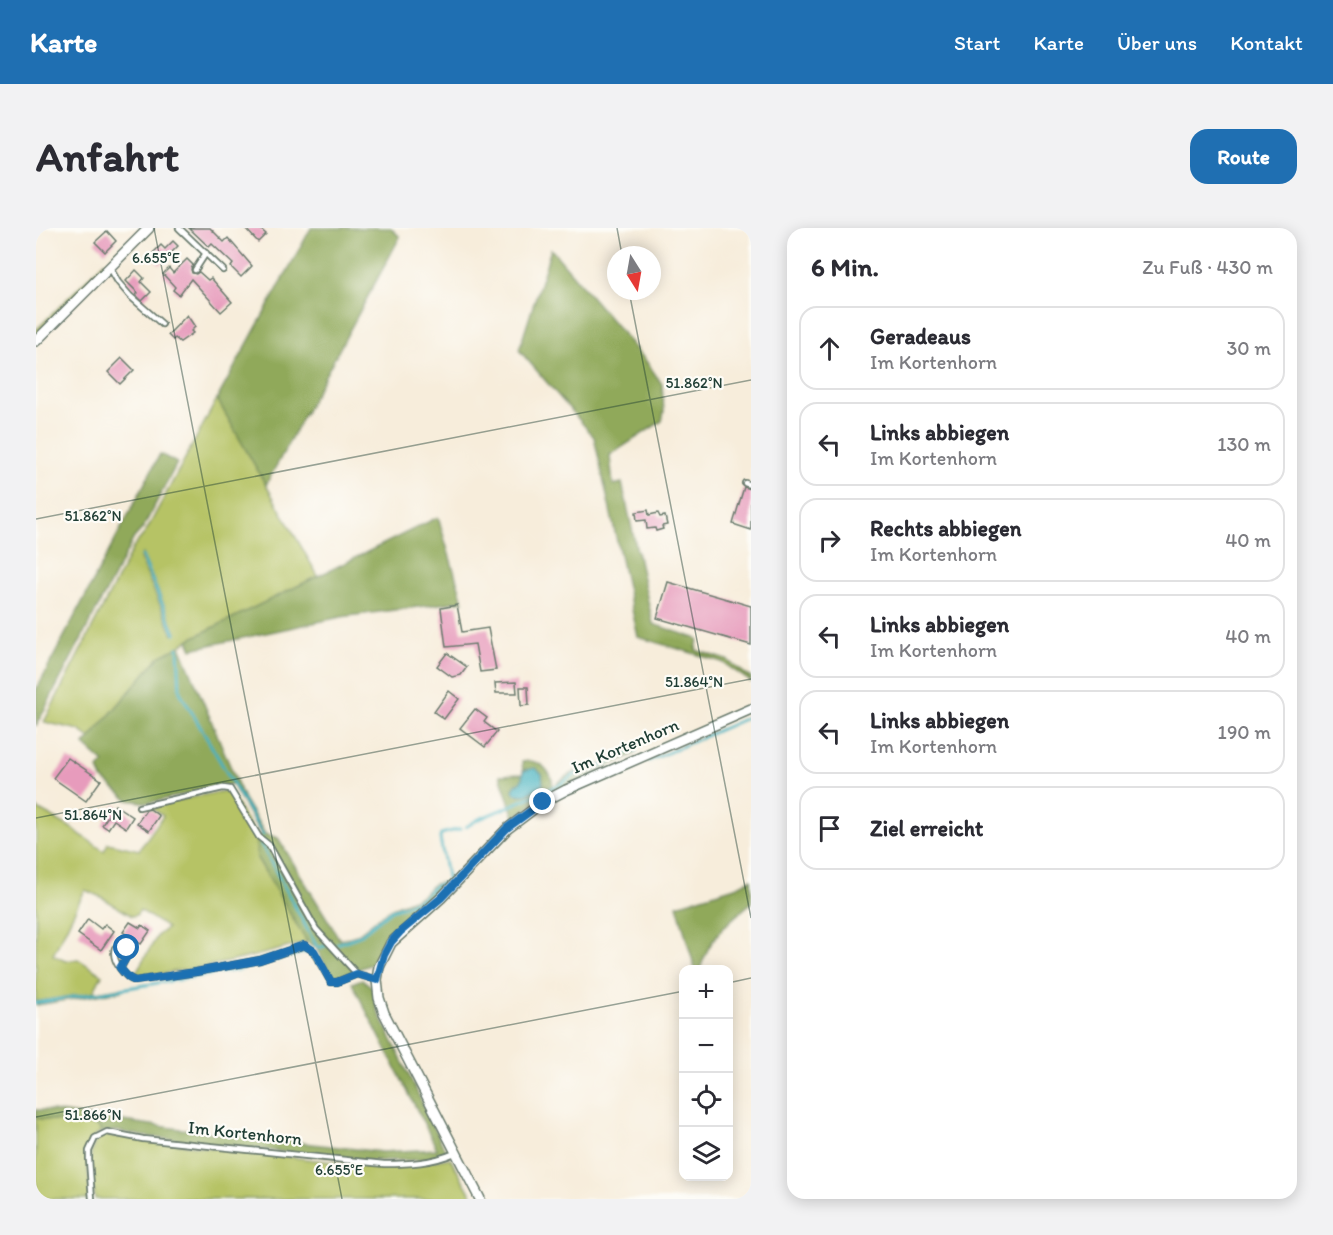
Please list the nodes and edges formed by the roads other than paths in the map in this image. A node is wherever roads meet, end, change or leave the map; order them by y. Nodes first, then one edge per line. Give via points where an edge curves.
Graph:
1 (148, 228) edge
2 (179, 228) edge
3 (206, 253) junction
4 (110, 268) junction
5 (195, 270) dead end
6 (223, 270) dead end
7 (162, 324) dead end
8 (36, 341) edge
9 (751, 709) edge
10 (139, 807) dead end
11 (120, 968) junction
12 (357, 974) junction
13 (377, 980) junction
14 (455, 1153) junction
15 (93, 1199) edge
16 (480, 1199) edge

1 - 4 street
2 - 3 lane
3 - 5 lane
3 - 6 lane
4 - 7 lane via 130,296
4 - 8 street
9 - 13 street, Im Kortenhorn via 566,790 525,814 391,942
10 - 12 lane via 230,789 259,837 269,845 316,929
11 - 11 lane via 128,952 121,944 113,953
11 - 12 lane via 135,981 260,960 304,945 314,951 331,982
12 - 13 lane
13 - 14 street, Im Kortenhorn via 384,1012
14 - 15 lane, Im Kortenhorn via 423,1163 384,1164 107,1132 95,1138 89,1151
14 - 16 street, Im Kortenhorn

